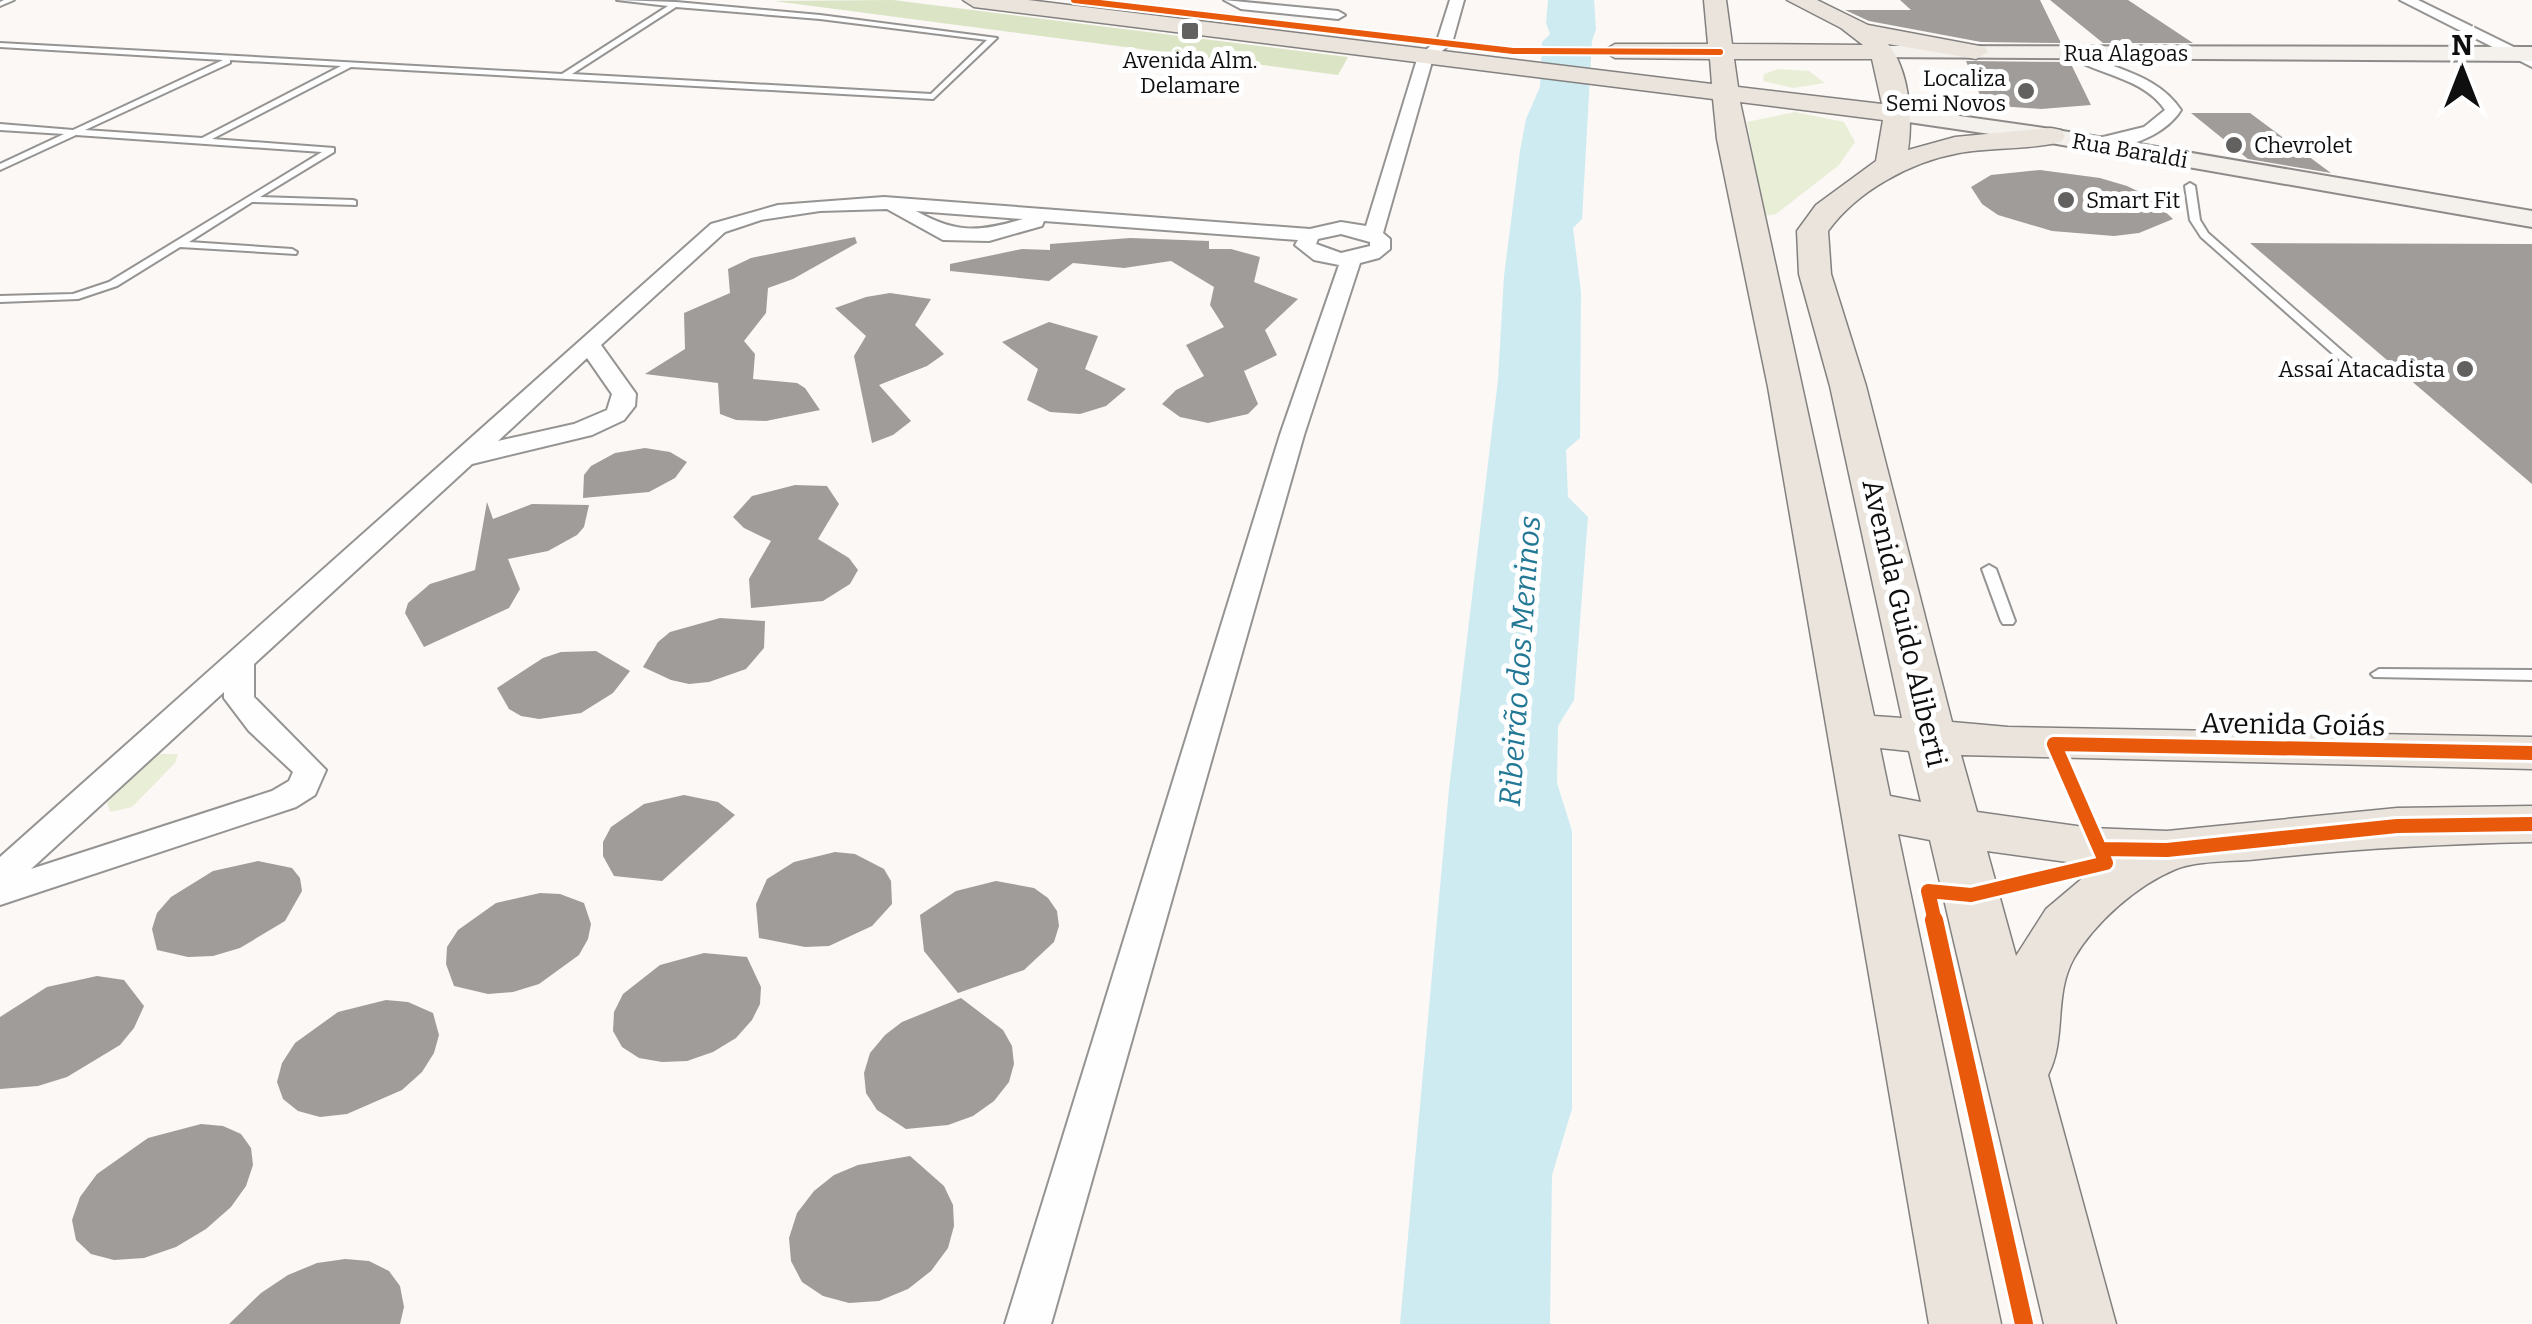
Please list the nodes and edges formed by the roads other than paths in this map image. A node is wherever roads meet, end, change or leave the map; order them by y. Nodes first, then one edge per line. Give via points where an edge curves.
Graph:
1 (11, 0) edge
2 (620, 0) edge
3 (974, 0) edge
4 (1074, 0) edge
5 (1231, 0) edge
6 (1345, 0) edge
7 (1457, 0) edge
8 (1798, 0) edge
9 (2407, 0) edge
10 (0, 4) edge
11 (676, 4) junction
12 (1715, 4) edge
13 (1821, 10) junction
14 (1334, 23) junction
15 (1859, 30) junction
16 (0, 45) edge
17 (1435, 49) junction
18 (1720, 52) junction
19 (1816, 52) junction
20 (1882, 52) junction
21 (1976, 52) junction
22 (2074, 53) junction
23 (2527, 57) edge
24 (233, 58) junction
25 (349, 64) junction
26 (1608, 68) junction
27 (564, 76) junction
28 (1889, 80) junction
29 (1727, 92) junction
30 (1896, 114) junction
31 (0, 128) edge
32 (74, 133) junction
33 (2051, 136) junction
34 (1731, 139) junction
35 (202, 141) junction
36 (2097, 144) junction
37 (1889, 165) junction
38 (0, 167) edge
39 (2190, 186) dead end
40 (254, 200) junction
41 (353, 203) dead end
42 (2532, 219) edge
43 (1310, 235) junction
44 (180, 244) junction
45 (1362, 246) junction
46 (292, 252) dead end
47 (0, 299) edge
48 (588, 342) junction
49 (2353, 366) dead end
50 (460, 462) junction
51 (1989, 569) dead end
52 (2008, 622) dead end
53 (239, 661) junction
54 (2379, 674) dead end
55 (2532, 675) edge
56 (1853, 730) junction
57 (1932, 737) junction
58 (2532, 753) edge
59 (1866, 809) junction
60 (2532, 824) edge
61 (1954, 828) junction
62 (2167, 850) junction
63 (0, 877) edge
64 (0, 892) edge
65 (2021, 1093) junction
66 (1028, 1324) edge
67 (1965, 1324) edge
68 (2080, 1324) edge

1 - 10 lane
2 - 11 lane
3 - 17 main road
4 - 14 main road
5 - 14 street
6 - 14 street
7 - 17 street
8 - 13 main road
9 - 23 street
11 - 27 lane
11 - 27 lane via 993,38 933,97
12 - 13 main road via 1747,34 1800,43 1837,36
12 - 18 main road
13 - 15 main road
14 - 17 main road
15 - 20 main road
15 - 21 main road
16 - 24 lane
17 - 26 main road
17 - 45 street
18 - 19 main road, Rua Alagoas
18 - 26 main road, Rua Alagoas
18 - 29 main road
19 - 20 main road, Rua Alagoas
19 - 28 main road via 1863,63
20 - 21 street, Rua Alagoas
20 - 28 main road
21 - 22 street, Rua Alagoas
22 - 23 street, Rua Alagoas
22 - 36 street via 2149,86 2173,110 2146,131
24 - 25 lane
24 - 32 lane
25 - 27 lane
25 - 35 lane
26 - 29 main road, Rua Baraldi
26 - 34 main road via 1687,102
28 - 30 main road
29 - 30 main road, Rua Baraldi
29 - 34 main road
30 - 33 street, Rua Baraldi
30 - 37 main road via 1898,144
31 - 32 lane
32 - 35 lane
32 - 38 lane
33 - 36 street, Rua Baraldi
33 - 37 main road via 1955,145
34 - 56 main road
35 - 40 lane via 330,150
36 - 42 street, Rua Baraldi
37 - 57 main road, Avenida Guido Aliberti via 1827,211 1812,232 1814,274 1848,386
39 - 49 lane via 2204,235
40 - 41 lane
40 - 44 lane
43 - 45 street via 1341,228
43 - 45 street via 1305,245 1315,254
43 - 48 street via 886,204 762,212 718,228
44 - 46 lane
44 - 47 lane via 93,292
45 - 66 street via 1292,435
48 - 50 street
48 - 50 street via 624,391 619,411 590,429
50 - 53 street
51 - 52 lane
53 - 63 street
53 - 64 street via 239,698 310,770 303,787 234,817
54 - 55 lane
56 - 57 main road, Avenida Goiás
56 - 59 main road
57 - 58 main road, Avenida Goiás
57 - 61 main road, Avenida Guido Aliberti
59 - 61 main road
59 - 67 main road
60 - 62 main road via 2396,826
61 - 62 main road via 2073,846
61 - 65 main road, Avenida Guido Aliberti
62 - 65 main road via 2099,893 2050,944 2032,991
65 - 68 main road, Avenida Guido Aliberti

